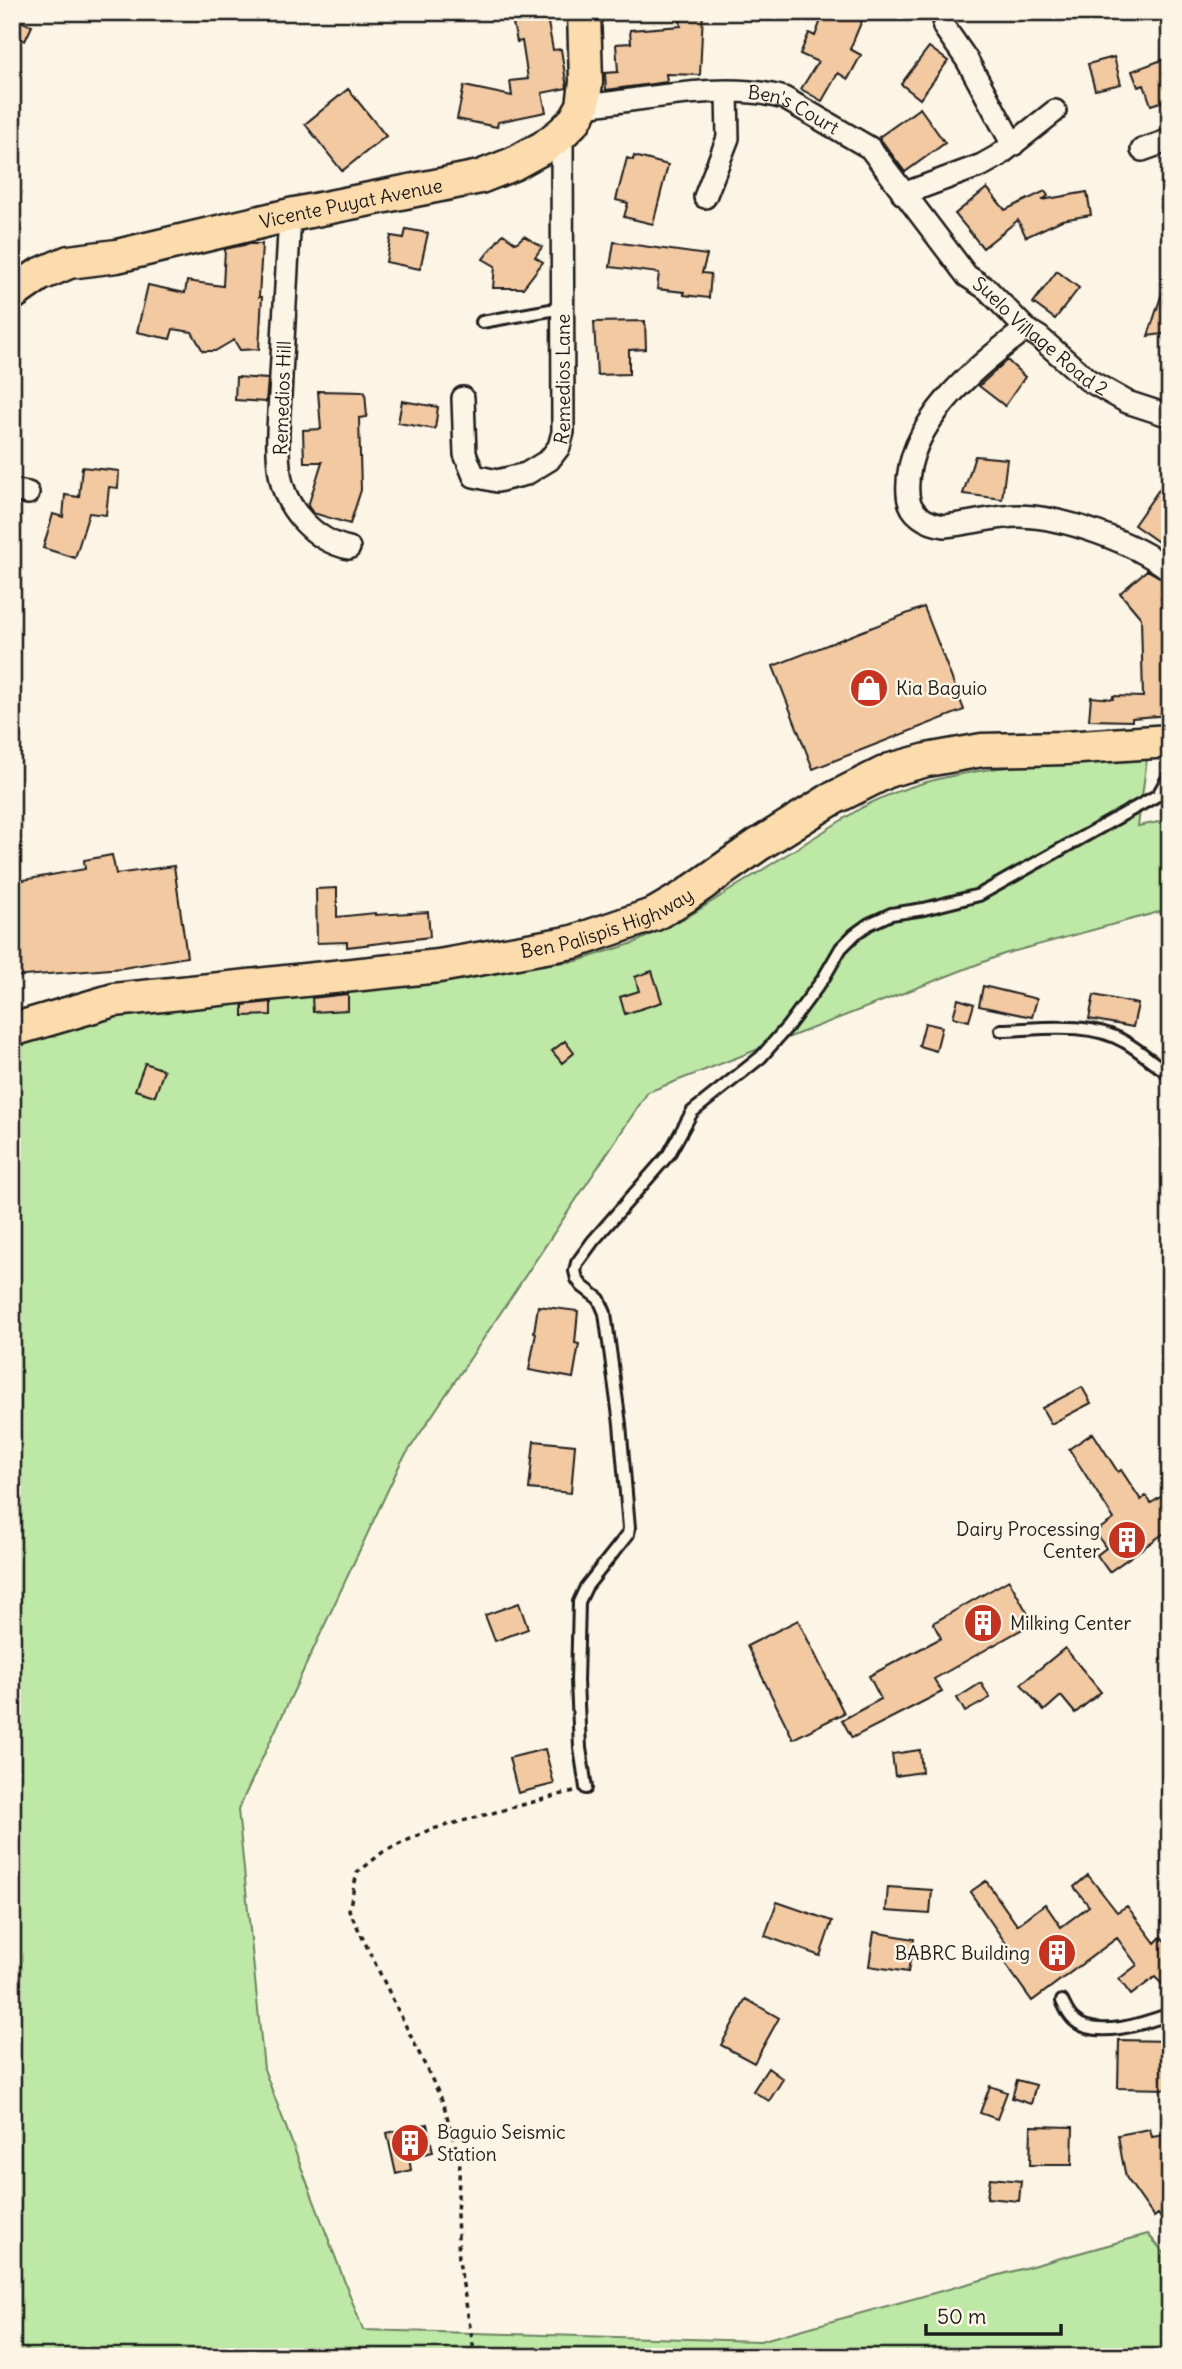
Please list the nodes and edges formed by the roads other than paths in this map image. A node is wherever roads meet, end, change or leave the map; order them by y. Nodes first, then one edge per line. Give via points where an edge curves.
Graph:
1 (584, 12) edge
2 (944, 27) dead end
3 (727, 92) junction
4 (583, 106) junction
5 (1055, 111) dead end
6 (562, 133) junction
7 (1170, 140) edge
8 (1013, 145) junction
9 (1142, 149) dead end
10 (903, 194) junction
11 (705, 197) dead end
12 (290, 215) junction
13 (948, 252) joint
14 (12, 294) edge
15 (562, 308) junction
16 (482, 322) dead end
17 (1026, 330) junction
18 (463, 398) dead end
19 (1170, 416) edge
20 (349, 548) dead end
21 (1170, 570) edge
22 (1170, 741) edge
23 (1170, 774) edge
24 (12, 1030) edge
25 (1001, 1030) dead end
26 (1170, 1074) edge
27 (586, 1788) road end
28 (1062, 2001) dead end
29 (1170, 2014) edge

1 - 4 main road
2 - 8 street
3 - 4 street, Ben's Court
3 - 10 street, Ben's Court via 784,98 870,148
3 - 11 street via 728,138
4 - 6 main road, Vicente Puyat Avenue
5 - 8 street
6 - 12 main road, Vicente Puyat Avenue via 544,148 480,177
6 - 15 street, Remedios Lane
7 - 9 street
8 - 10 street via 982,164
10 - 13 street, Ben's Court
12 - 14 main road, Vicente Puyat Avenue via 117,256 69,262
12 - 20 street, Remedios Hill via 280,474 295,512 335,545
13 - 17 street, Suelo Village Road 2 via 967,276 987,289
15 - 16 lane
15 - 18 street, Remedios Lane via 563,432 559,447 548,460 526,474 497,481 474,477 465,454
17 - 19 street, Suelo Village Road 2 via 1097,386
17 - 21 street via 993,354 927,425 907,474 908,500 915,512 923,520 945,526 1010,517 1050,519 1111,538
22 - 24 main road, Ben Palispis Highway via 982,750 890,770 830,800 655,914 573,942 439,966 114,1000
23 - 27 lane via 1158,795 979,895 891,914 855,934 761,1058 692,1112 669,1154 577,1263 577,1279 605,1313 629,1528 579,1602 577,1681
25 - 26 lane via 1074,1029 1106,1034 1124,1041
28 - 29 lane via 1077,2022 1099,2028 1126,2027

